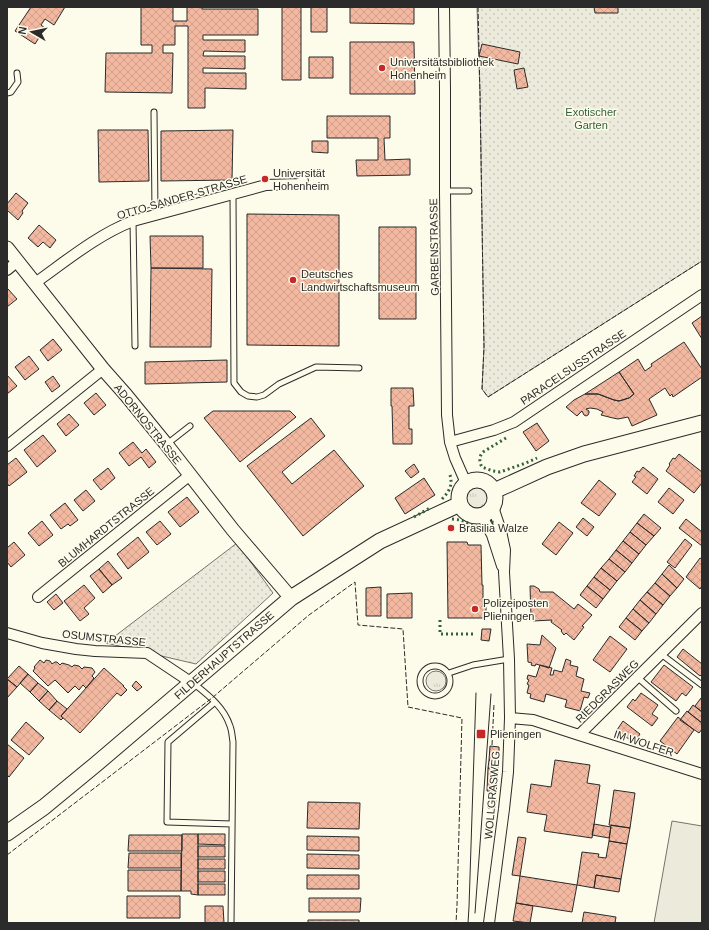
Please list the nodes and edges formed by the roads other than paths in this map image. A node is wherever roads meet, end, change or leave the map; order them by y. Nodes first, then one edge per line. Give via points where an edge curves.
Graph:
1 (444, 7) edge
2 (17, 73) dead end
3 (7, 93) edge
4 (154, 112) dead end
5 (303, 181) dead end
6 (445, 191) junction
7 (469, 191) dead end
8 (234, 194) junction
9 (155, 214) junction
10 (133, 221) junction
11 (7, 248) edge
12 (18, 261) junction
13 (7, 270) edge
14 (35, 283) junction
15 (702, 295) edge
16 (134, 346) dead end
17 (103, 368) junction
18 (359, 368) dead end
19 (702, 424) edge
20 (190, 426) dead end
21 (450, 442) junction
22 (166, 444) junction
23 (7, 446) edge
24 (190, 476) junction
25 (466, 483) junction
26 (494, 491) junction
27 (460, 504) junction
28 (487, 512) junction
29 (38, 597) dead end
30 (291, 598) junction
31 (702, 613) edge
32 (7, 633) edge
33 (661, 654) junction
34 (509, 659) junction
35 (449, 673) junction
36 (637, 677) junction
37 (192, 683) junction
38 (702, 685) edge
39 (215, 702) junction
40 (676, 711) dead end
41 (510, 718) junction
42 (579, 735) junction
43 (702, 774) edge
44 (232, 824) junction
45 (7, 833) edge
46 (231, 923) edge
47 (489, 923) edge

1 - 6 street, GARBENSTRASSE
2 - 3 lane via 18,82 11,92
4 - 9 lane
5 - 8 street, OTTO-SANDER-STRASSE via 299,184 266,185
6 - 7 lane
6 - 21 street, GARBENSTRASSE via 447,415
8 - 9 street, OTTO-SANDER-STRASSE
8 - 18 lane via 234,383 241,392 257,397 316,367
9 - 10 street, OTTO-SANDER-STRASSE
10 - 14 street, OTTO-SANDER-STRASSE via 102,236
10 - 16 lane
11 - 12 street, ADORNOSTRASSE
12 - 13 street
12 - 14 street, ADORNOSTRASSE
14 - 17 street, ADORNOSTRASSE
15 - 21 street, PARACELSUSSTRASSE via 514,422
17 - 22 street, ADORNOSTRASSE
17 - 23 street
19 - 26 main road via 584,454 547,467
20 - 22 lane
21 - 25 street, GARBENSTRASSE
22 - 24 street, ADORNOSTRASSE
24 - 29 street, BLUMHARDTSTRASSE
24 - 30 street, ADORNOSTRASSE
25 - 26 main road via 472,480 485,481
25 - 27 main road via 460,492
26 - 28 main road via 495,502
27 - 28 main road via 462,509 471,515 477,516
27 - 30 main road, FILDERHAUPTSTRASSE via 380,541
28 - 34 street, WOLLGRASWEG via 504,572
30 - 37 main road, FILDERHAUPTSTRASSE
31 - 33 street, RIEDGRASWEG
32 - 37 street, OSUMSTRASSE via 76,649 147,653
33 - 36 street, RIEDGRASWEG
33 - 38 lane
34 - 35 lane via 473,665
34 - 41 street, WOLLGRASWEG
35 - 35 lane via 440,666 428,667 420,678 420,684 427,694 440,696 451,684
36 - 40 lane
36 - 42 street, RIEDGRASWEG
37 - 39 lane
37 - 45 main road, FILDERHAUPTSTRASSE via 44,807
39 - 44 lane via 231,727
39 - 44 lane via 168,742 167,822
41 - 42 street, RIEDGRASWEG via 533,720
41 - 47 street, WOLLGRASWEG via 508,772
42 - 43 street, IM WOLFER
44 - 46 lane

